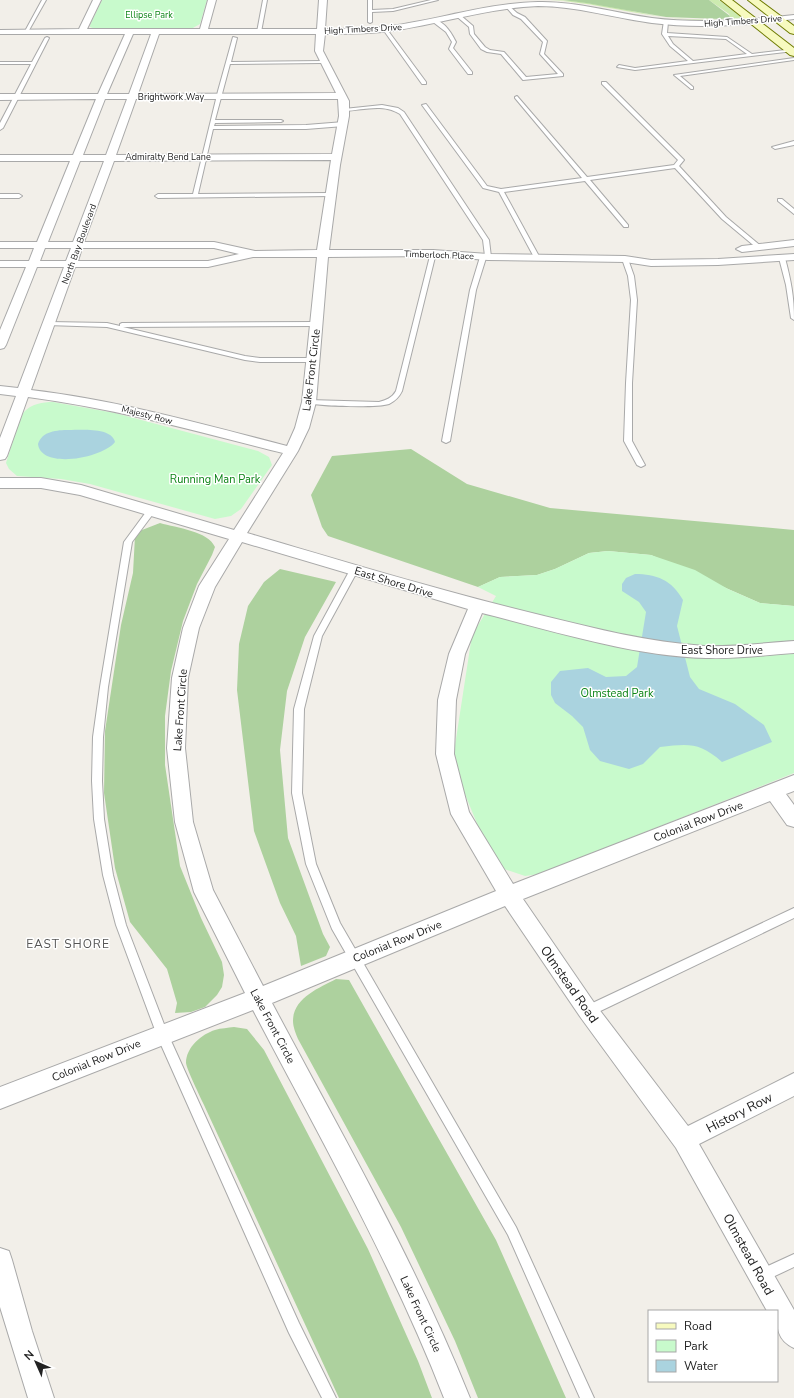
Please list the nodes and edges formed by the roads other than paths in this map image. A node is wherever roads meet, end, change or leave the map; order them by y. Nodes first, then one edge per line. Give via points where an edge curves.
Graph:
1 (44, 0) edge
2 (96, 0) edge
3 (212, 0) edge
4 (266, 0) edge
5 (323, 0) edge
6 (370, 0) edge
7 (436, 0) edge
8 (726, 0) edge
9 (753, 0) edge
10 (417, 2) edge
11 (547, 2) edge
12 (507, 6) junction
13 (370, 11) junction
14 (457, 15) junction
15 (794, 17) edge
16 (778, 19) junction
17 (435, 21) junction
18 (370, 22) dead end
19 (666, 22) junction
20 (753, 22) junction
21 (384, 30) junction
22 (794, 30) edge
23 (0, 32) edge
24 (26, 32) junction
25 (82, 32) junction
26 (130, 32) junction
27 (156, 32) junction
28 (203, 32) junction
29 (259, 32) junction
30 (320, 32) junction
31 (664, 34) junction
32 (47, 38) dead end
33 (235, 38) dead end
34 (793, 53) edge
35 (752, 56) junction
36 (323, 62) junction
37 (692, 62) junction
38 (0, 63) edge
39 (34, 63) junction
40 (228, 63) junction
41 (619, 66) dead end
42 (470, 73) dead end
43 (424, 83) dead end
44 (604, 83) dead end
45 (691, 88) dead end
46 (342, 96) junction
47 (0, 97) edge
48 (16, 97) junction
49 (101, 97) junction
50 (132, 97) junction
51 (219, 97) junction
52 (517, 97) dead end
53 (424, 105) dead end
54 (344, 110) junction
55 (213, 122) junction
56 (344, 124) junction
57 (320, 125) junction
58 (0, 128) edge
59 (212, 128) junction
60 (794, 143) edge
61 (775, 147) dead end
62 (77, 157) junction
63 (111, 157) junction
64 (204, 157) junction
65 (336, 157) junction
66 (0, 158) edge
67 (676, 166) junction
68 (586, 178) junction
69 (501, 191) junction
70 (0, 196) edge
71 (19, 196) dead end
72 (158, 196) dead end
73 (195, 196) junction
74 (330, 196) junction
75 (780, 200) dead end
76 (794, 212) edge
77 (626, 226) dead end
78 (794, 243) edge
79 (0, 245) edge
80 (41, 245) junction
81 (78, 245) junction
82 (772, 246) junction
83 (760, 248) junction
84 (433, 253) junction
85 (253, 254) junction
86 (323, 254) junction
87 (486, 257) junction
88 (788, 257) edge
89 (537, 258) junction
90 (625, 259) junction
91 (767, 259) junction
92 (0, 264) edge
93 (33, 264) junction
94 (71, 264) junction
95 (794, 318) edge
96 (5, 323) edge
97 (49, 324) junction
98 (316, 324) junction
99 (107, 325) junction
100 (0, 345) edge
101 (314, 360) junction
102 (0, 390) edge
103 (23, 392) junction
104 (309, 402) junction
105 (446, 441) dead end
106 (291, 451) junction
107 (0, 456) edge
108 (641, 465) dead end
109 (0, 483) edge
110 (152, 510) junction
111 (238, 535) junction
112 (354, 570) junction
113 (477, 606) junction
114 (794, 647) edge
115 (794, 783) edge
116 (773, 792) junction
117 (794, 819) edge
118 (509, 895) junction
119 (794, 913) edge
120 (354, 958) junction
121 (258, 998) junction
122 (588, 1011) junction
123 (162, 1034) junction
124 (794, 1084) edge
125 (0, 1098) edge
126 (684, 1140) junction
127 (0, 1260) edge
128 (794, 1260) edge
129 (762, 1276) junction
130 (794, 1335) edge
131 (40, 1398) edge
132 (329, 1398) edge
133 (457, 1398) edge
134 (587, 1398) edge

1 - 24 lane
2 - 25 street
3 - 28 street
4 - 29 lane
5 - 30 street, Lake Front Circle
6 - 13 lane
7 - 10 lane
8 - 20 main road
9 - 16 main road
10 - 13 lane via 389,10
11 - 12 street, High Timbers Drive
11 - 19 street, High Timbers Drive
12 - 14 street, High Timbers Drive
12 - 14 lane via 523,18 545,42 542,54 561,75 525,80 502,54 483,48 472,34 471,27
13 - 18 lane
14 - 17 street, High Timbers Drive
15 - 16 street, High Timbers Drive
16 - 20 street, High Timbers Drive
16 - 22 main road
17 - 21 street, High Timbers Drive
17 - 42 lane via 448,31 454,42 451,48
19 - 20 street, High Timbers Drive via 713,25
19 - 31 lane
20 - 34 main road
21 - 30 street, High Timbers Drive
21 - 43 lane
23 - 24 street, High Timbers Drive
24 - 25 street, High Timbers Drive
25 - 26 street, High Timbers Drive
26 - 27 street, High Timbers Drive
26 - 49 street
27 - 28 street, High Timbers Drive
27 - 50 street, North Bay Boulevard
28 - 29 street, High Timbers Drive
29 - 30 street, High Timbers Drive
30 - 36 street, Lake Front Circle via 318,51
31 - 35 lane via 725,38
31 - 37 lane
32 - 39 lane
33 - 40 lane
34 - 35 lane
34 - 45 lane via 676,75
35 - 37 lane
36 - 40 lane
36 - 46 street, Lake Front Circle
37 - 41 lane via 635,69
38 - 39 lane
39 - 48 lane
40 - 51 lane
44 - 67 lane via 681,160
46 - 51 street, Brightwork Way
46 - 54 street, Lake Front Circle
47 - 48 street, Brightwork Way
48 - 49 street, Brightwork Way
48 - 58 lane
49 - 50 street, Brightwork Way
49 - 62 street
50 - 51 street, Brightwork Way
50 - 63 street, North Bay Boulevard
51 - 55 lane
52 - 68 lane
53 - 69 lane via 485,187
54 - 56 street, Lake Front Circle
54 - 87 lane via 383,107 395,108 402,113 486,240
55 - 57 lane via 306,122
55 - 59 lane
56 - 57 lane
56 - 65 street, Lake Front Circle
57 - 59 lane
59 - 64 lane
60 - 61 lane
62 - 63 street, Admiralty Bend Lane
62 - 66 street, Admiralty Bend Lane
62 - 80 street
63 - 64 street, Admiralty Bend Lane
63 - 81 street, North Bay Boulevard
64 - 65 street, Admiralty Bend Lane
64 - 73 lane
65 - 74 street, Lake Front Circle
67 - 68 lane
67 - 83 lane via 724,218
68 - 69 lane
68 - 77 lane
69 - 89 lane
70 - 71 lane
72 - 73 lane
73 - 74 lane
74 - 86 street, Lake Front Circle
75 - 76 lane
78 - 82 street, Timberloch Place
79 - 80 street, Timberloch Place
80 - 81 street, Timberloch Place
80 - 93 street
81 - 85 street, Timberloch Place via 218,245
81 - 94 street, North Bay Boulevard
82 - 83 street, Timberloch Place
82 - 88 street
83 - 90 street, Timberloch Place
83 - 91 street
84 - 86 street, Timberloch Place
84 - 87 street, Timberloch Place
84 - 104 lane via 396,397 379,404
85 - 86 street, Timberloch Place
85 - 94 street, Timberloch Place via 208,264
86 - 98 street, Lake Front Circle
87 - 89 street, Timberloch Place
87 - 105 lane via 473,290
88 - 91 street, Timberloch Place
88 - 95 lane
89 - 90 street, Timberloch Place
90 - 91 street, Timberloch Place via 672,263
90 - 108 lane via 631,276 634,300 628,441
92 - 93 street, Timberloch Place
93 - 94 street, Timberloch Place
93 - 96 street
94 - 97 street, North Bay Boulevard
96 - 100 street
97 - 99 lane
97 - 103 street, North Bay Boulevard
98 - 99 lane
98 - 101 street, Lake Front Circle
99 - 101 lane via 245,358
101 - 104 street, Lake Front Circle
102 - 103 street, Majesty Row
103 - 106 street, Majesty Row via 96,404
103 - 107 street, North Bay Boulevard
104 - 106 street, Lake Front Circle via 302,428
106 - 111 street, Lake Front Circle
109 - 110 street, East Shore Drive via 56,485
110 - 111 street, East Shore Drive
110 - 123 lane via 127,545 104,687 97,767 101,833 115,902 129,948
111 - 112 street, East Shore Drive
111 - 121 street, Lake Front Circle via 207,586 191,628 180,678 176,748 184,822 204,892
112 - 113 street, East Shore Drive
112 - 120 lane via 318,636 302,694 299,709 297,793 311,864 336,926
113 - 114 street, East Shore Drive via 625,642 668,649 730,652
113 - 118 street, Olmstead Road via 455,662 447,700 445,754 460,814
115 - 116 street, Colonial Row Drive
116 - 117 street
116 - 118 street, Colonial Row Drive
118 - 120 street, Colonial Row Drive
118 - 122 street, Olmstead Road
119 - 122 lane
120 - 121 street, Colonial Row Drive
120 - 134 lane via 512,1231
121 - 123 street, Colonial Row Drive
121 - 133 street, Lake Front Circle via 389,1246 439,1352
122 - 126 street, Olmstead Road
123 - 125 street, Colonial Row Drive
123 - 132 lane via 294,1328
124 - 126 street, History Row
126 - 129 street, Olmstead Road
127 - 131 street
128 - 129 lane
129 - 130 street, Olmstead Road

